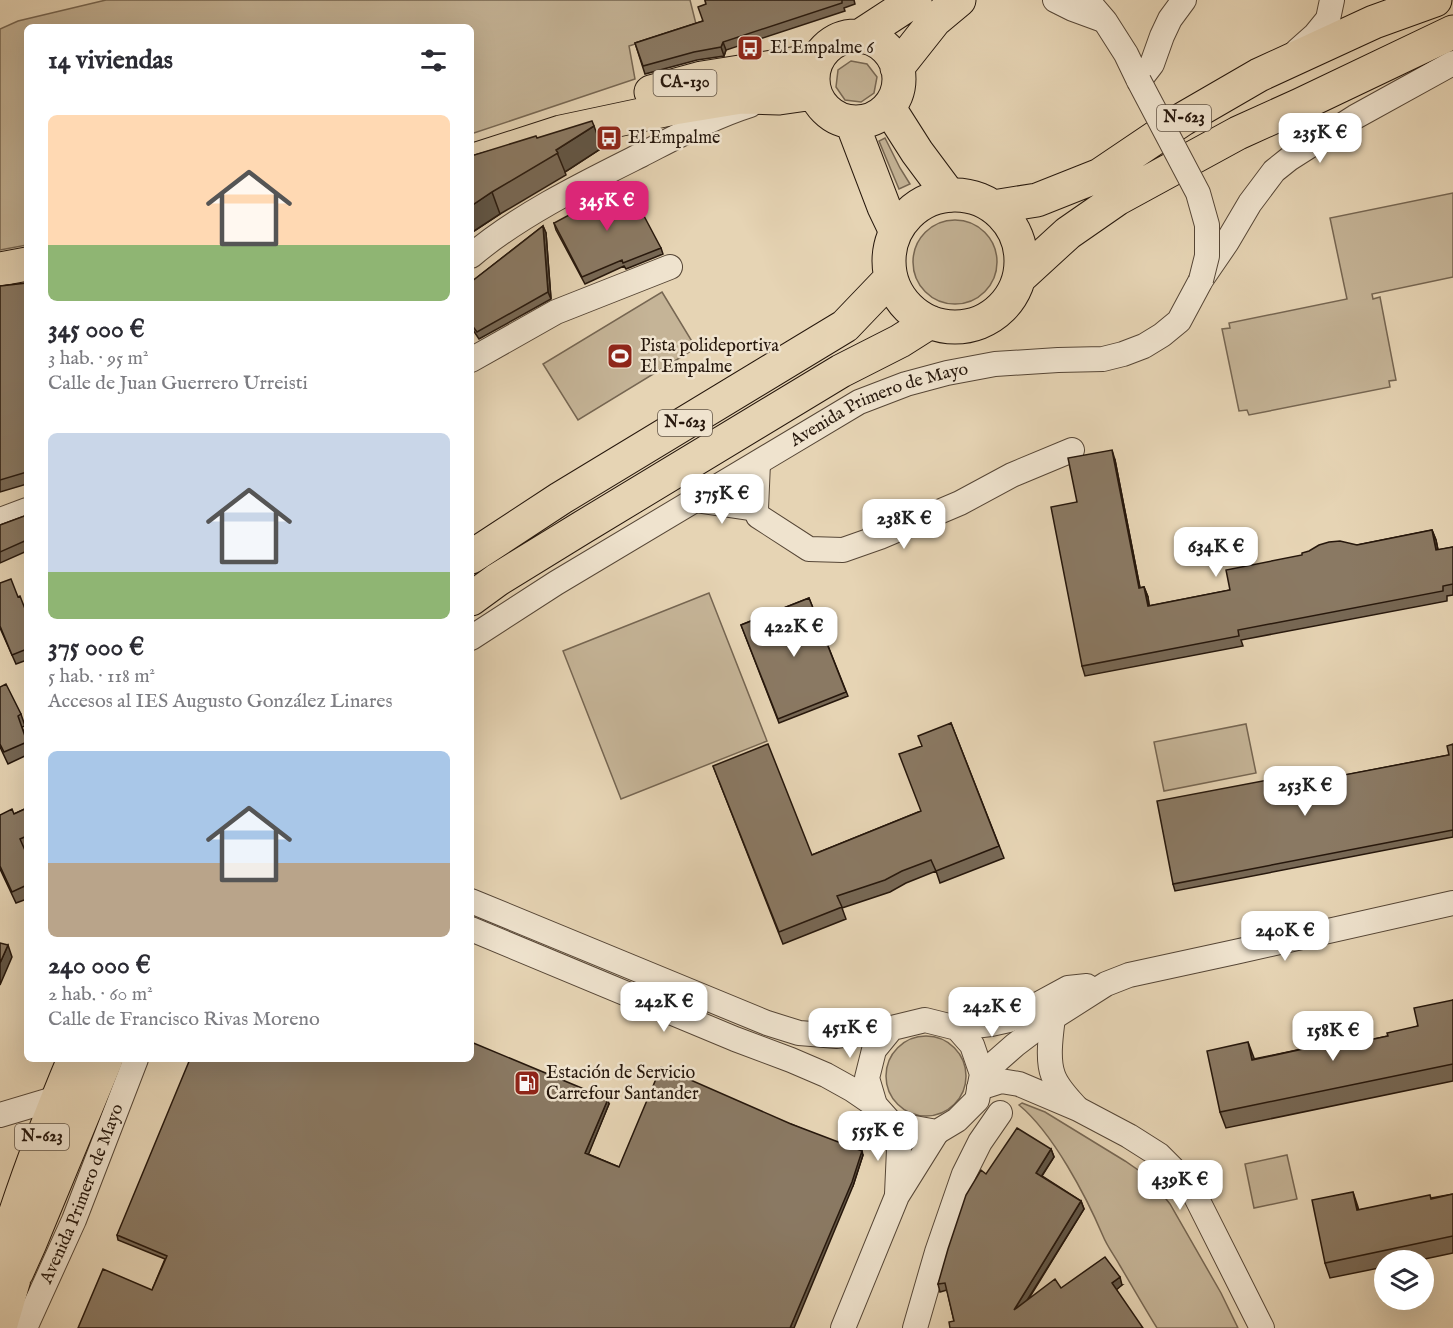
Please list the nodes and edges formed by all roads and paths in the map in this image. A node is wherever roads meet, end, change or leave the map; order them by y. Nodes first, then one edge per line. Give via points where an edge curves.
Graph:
1 (967, 0) edge
2 (1055, 0) edge
3 (1087, 0) edge
4 (1184, 0) edge
5 (1332, 0) edge
6 (1427, 2) edge
7 (936, 7) edge
8 (1105, 11) edge
9 (1379, 11) edge
10 (1453, 32) edge
11 (860, 36) junction
12 (817, 60) junction
13 (1453, 63) edge
14 (897, 68) junction
15 (1258, 75) junction
16 (1139, 81) junction
17 (779, 82) junction
18 (814, 93) junction
19 (889, 108) junction
20 (698, 116) junction
21 (852, 123) junction
22 (561, 132) junction
23 (474, 160) edge
24 (949, 195) junction
25 (993, 207) junction
26 (895, 230) junction
27 (474, 253) edge
28 (24, 265) edge
29 (670, 267) dead end
30 (0, 269) edge
31 (1021, 276) junction
32 (890, 279) junction
33 (1201, 280) junction
34 (930, 322) junction
35 (474, 358) edge
36 (1072, 450) dead end
37 (758, 463) junction
38 (695, 500) junction
39 (756, 509) junction
40 (24, 511) edge
41 (0, 520) edge
42 (474, 555) edge
43 (474, 597) edge
44 (474, 636) edge
45 (474, 902) edge
46 (1453, 903) edge
47 (474, 930) edge
48 (1106, 984) junction
49 (1053, 1017) junction
50 (1009, 1020) junction
51 (892, 1028) junction
52 (957, 1028) junction
53 (1029, 1034) junction
54 (1050, 1057) junction
55 (73, 1062) edge
56 (105, 1062) edge
57 (135, 1062) edge
58 (981, 1081) junction
59 (57, 1098) junction
60 (875, 1105) junction
61 (1078, 1108) junction
62 (1000, 1113) dead end
63 (0, 1115) edge
64 (892, 1124) junction
65 (937, 1132) junction
66 (897, 1196) junction
67 (7, 1249) edge
68 (0, 1299) edge
69 (0, 1327) edge
70 (25, 1328) edge
71 (843, 1328) edge
72 (915, 1328) edge
73 (1262, 1328) edge

1 - 7 street
2 - 8 street via 1073,9
3 - 8 street, Avenida Primero de Mayo
4 - 16 street via 1170,19 1152,64
5 - 15 street via 1328,20 1315,35 1295,53
6 - 9 main road, N-623
6 - 10 street
7 - 11 main road
7 - 14 main road
8 - 16 street, Avenida Primero de Mayo
9 - 15 main road, N-623
10 - 31 main road, N-623 via 1238,133 1117,199 1068,233
11 - 12 main road via 843,38 828,46
11 - 14 main road via 876,41 890,53
12 - 17 main road, CA-130
12 - 18 main road via 812,76
13 - 33 street, Avenida Primero de Mayo via 1355,117 1274,171
14 - 19 main road via 898,89
15 - 25 main road, N-623 via 1100,175 1036,200
16 - 33 street, Avenida Primero de Mayo, bridge via 1198,194 1207,225 1207,256
17 - 18 main road, CA-130
17 - 20 main road, CA-130
17 - 22 main road, CA-130 via 702,78 651,92
18 - 21 main road via 823,108
19 - 21 main road via 872,120
19 - 24 main road
20 - 22 main road, CA-130
20 - 27 street via 552,201
21 - 26 main road
22 - 23 main road, CA-130
24 - 25 main road, N-623
24 - 26 main road via 921,206
25 - 31 main road, N-623 via 1010,226 1020,246
26 - 32 main road, N-623 via 889,250
28 - 30 main road
29 - 35 street via 555,312
31 - 34 main road, N-623 via 1007,305 995,316 962,327
32 - 34 main road, N-623 via 905,304
32 - 42 main road, N-623 via 845,326
33 - 37 street, Avenida Primero de Mayo via 1179,321 1144,346 1103,359 995,364 898,387 859,402
34 - 43 main road, Avenida Primero de Mayo / N-623 via 831,377
36 - 39 street via 1011,475 960,503 843,550 809,549 758,516
37 - 38 street, Avenida Primero de Mayo
37 - 39 street
38 - 39 street
38 - 44 street, Avenida Primero de Mayo
40 - 41 street
45 - 51 street via 799,1033 837,1036
46 - 48 street via 1129,975
47 - 60 street via 800,1064
48 - 49 street
48 - 50 street via 1068,988
49 - 53 street
49 - 54 street
50 - 52 street
50 - 53 street
51 - 52 street via 925,1020
51 - 60 street via 874,1050 867,1078
52 - 58 street via 972,1046
53 - 54 street
53 - 58 street
54 - 61 street via 1053,1075
55 - 59 main road, Avenida Primero de Mayo / N-623
56 - 67 main road, Avenida Primero de Mayo / N-623 via 30,1243
57 - 70 street, Avenida Primero de Mayo via 74,1220
58 - 61 street via 1019,1084
58 - 65 street via 977,1100 957,1120
59 - 63 street
59 - 67 main road, Avenida Primero de Mayo / N-623 via 36,1151
60 - 64 street
61 - 73 street via 1159,1155 1196,1195
62 - 72 street via 964,1174
64 - 65 street
64 - 66 street via 899,1149
65 - 66 street
66 - 71 street
67 - 68 main road, Avenida Primero de Mayo
67 - 69 main road

